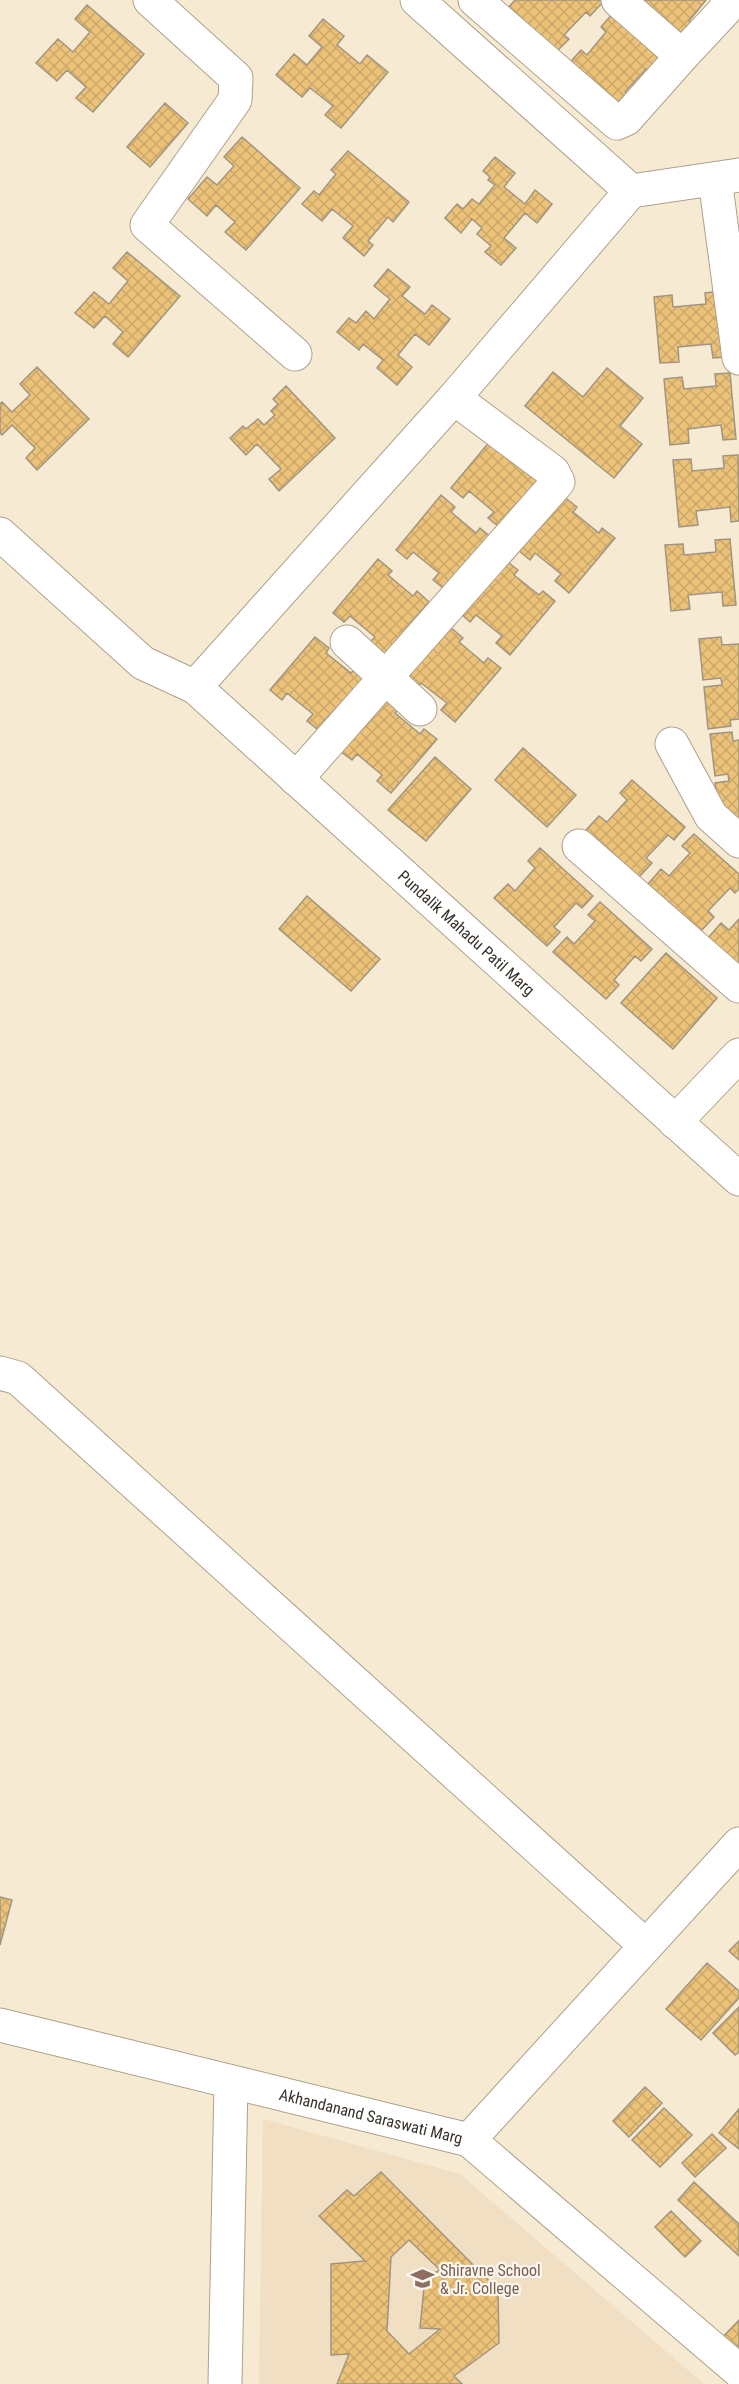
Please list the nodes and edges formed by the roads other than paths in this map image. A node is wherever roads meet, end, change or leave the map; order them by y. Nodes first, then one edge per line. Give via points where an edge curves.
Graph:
1 (150, 0) edge
2 (417, 0) edge
3 (475, 0) edge
4 (618, 0) edge
5 (728, 0) edge
6 (682, 56) junction
7 (727, 177) edge
8 (631, 191) junction
9 (295, 354) dead end
10 (739, 358) edge
11 (454, 398) junction
12 (0, 534) edge
13 (347, 642) dead end
14 (386, 677) junction
15 (195, 687) junction
16 (420, 709) dead end
17 (672, 744) dead end
18 (296, 779) junction
19 (739, 841) edge
20 (579, 846) dead end
21 (739, 986) edge
22 (739, 1055) edge
23 (675, 1122) junction
24 (739, 1179) edge
25 (0, 1373) edge
26 (739, 1844) edge
27 (646, 1946) junction
28 (0, 2025) edge
29 (231, 2082) junction
30 (469, 2140) junction
31 (739, 2371) edge
32 (225, 2384) edge

1 - 9 street via 236,78 235,100 147,225
2 - 8 street
3 - 6 street via 617,123 626,119
4 - 6 street
5 - 6 street via 725,10
7 - 8 street
7 - 10 street
8 - 11 street
11 - 14 street via 553,472 558,482
11 - 15 street
12 - 15 street, Pundalik Mahadu Patil Marg via 143,663
13 - 14 street
14 - 16 street
14 - 18 street
15 - 18 street, Pundalik Mahadu Patil Marg
17 - 19 street via 711,816
18 - 23 street, Pundalik Mahadu Patil Marg
20 - 21 street
22 - 23 street
23 - 24 street, Pundalik Mahadu Patil Marg
25 - 27 street via 18,1378
26 - 27 street
27 - 30 street
28 - 29 street, Akhandanand Saraswati Marg
29 - 30 street, Akhandanand Saraswati Marg
29 - 32 street
30 - 31 street, Akhandanand Saraswati Marg

